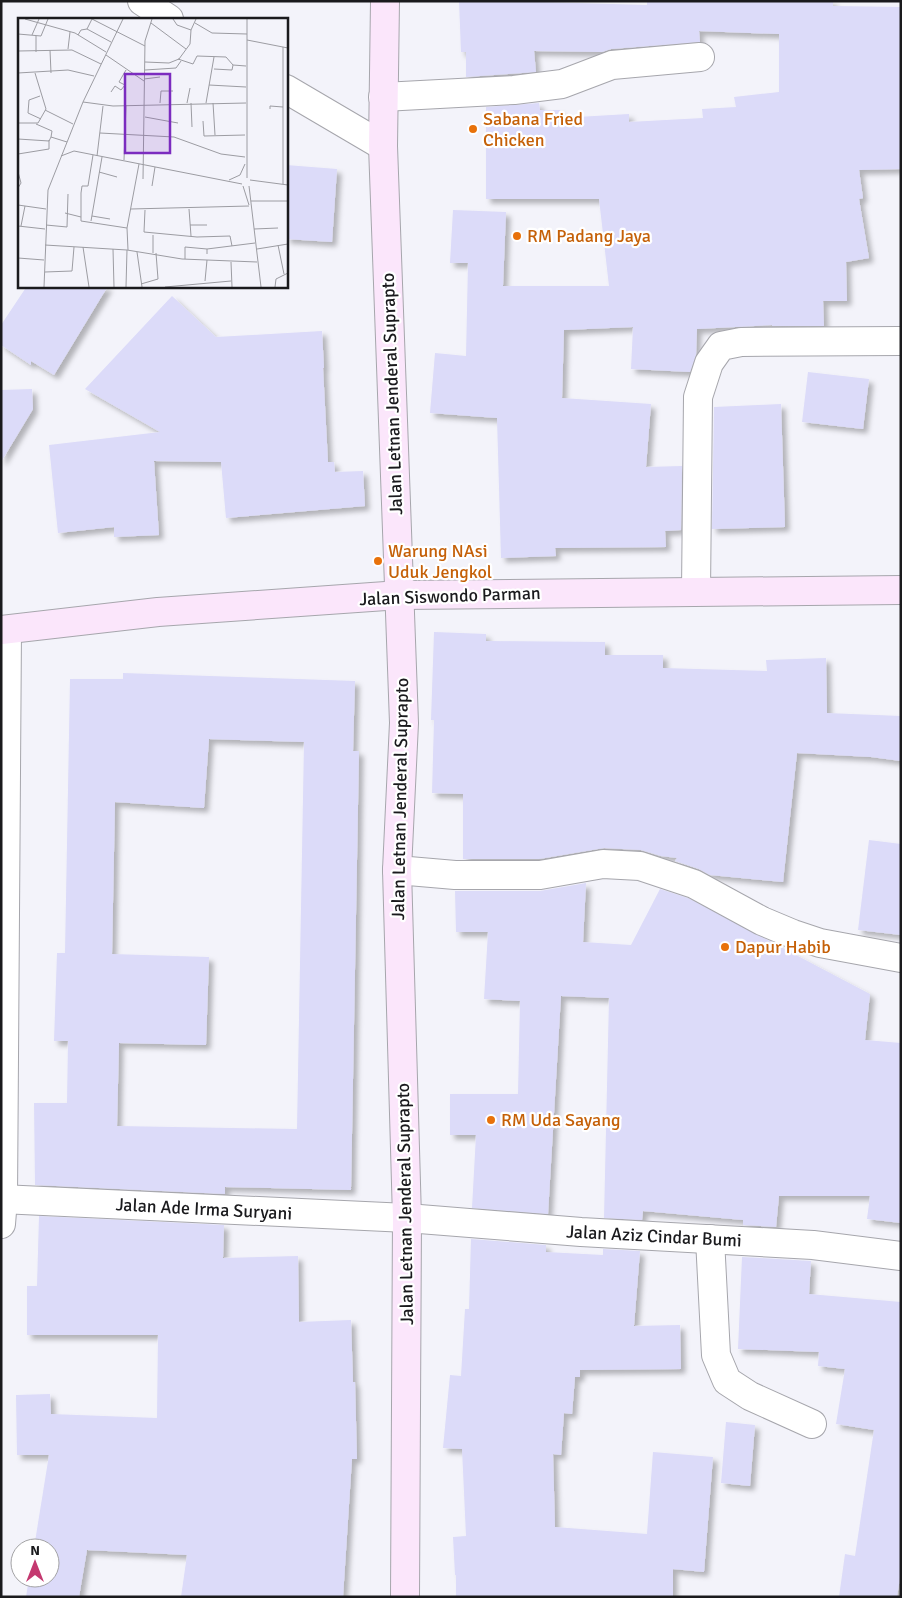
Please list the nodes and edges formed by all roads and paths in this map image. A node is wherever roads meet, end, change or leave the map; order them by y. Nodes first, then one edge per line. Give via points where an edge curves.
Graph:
1 (142, 1) edge
2 (385, 1) edge
3 (168, 18) edge
4 (700, 57) dead end
5 (288, 90) edge
6 (383, 97) junction
7 (383, 146) junction
8 (901, 341) edge
9 (901, 590) edge
10 (696, 591) junction
11 (400, 595) junction
12 (4, 630) edge
13 (397, 870) junction
14 (901, 958) edge
15 (2, 1208) edge
16 (407, 1218) junction
17 (710, 1239) junction
18 (901, 1256) edge
19 (812, 1424) dead end
20 (405, 1597) edge

1 - 3 street
2 - 6 street, Jalan Letnan Jenderal Suprapto
4 - 6 street via 612,65 562,84 514,90
5 - 7 street
6 - 7 street, Jalan Letnan Jenderal Suprapto
7 - 11 street, Jalan Letnan Jenderal Suprapto
8 - 10 street via 740,342 721,346 709,363 698,397
9 - 10 street, Jalan Siswondo Parman
10 - 11 street, Jalan Siswondo Parman
11 - 12 street, Jalan Siswondo Parman via 158,612
11 - 13 street, Jalan Letnan Jenderal Suprapto via 404,723
12 - 15 street
13 - 14 street via 455,875 540,875 603,864 640,866 694,884 793,934 820,943
13 - 16 street, Jalan Letnan Jenderal Suprapto
15 - 16 street, Jalan Ade Irma Suryani
16 - 17 street, Jalan Aziz Cindar Bumi
16 - 20 street, Jalan Letnan Jenderal Suprapto
17 - 18 street, Jalan Aziz Cindar Bumi via 813,1245
17 - 19 street via 716,1355 727,1381 750,1396

